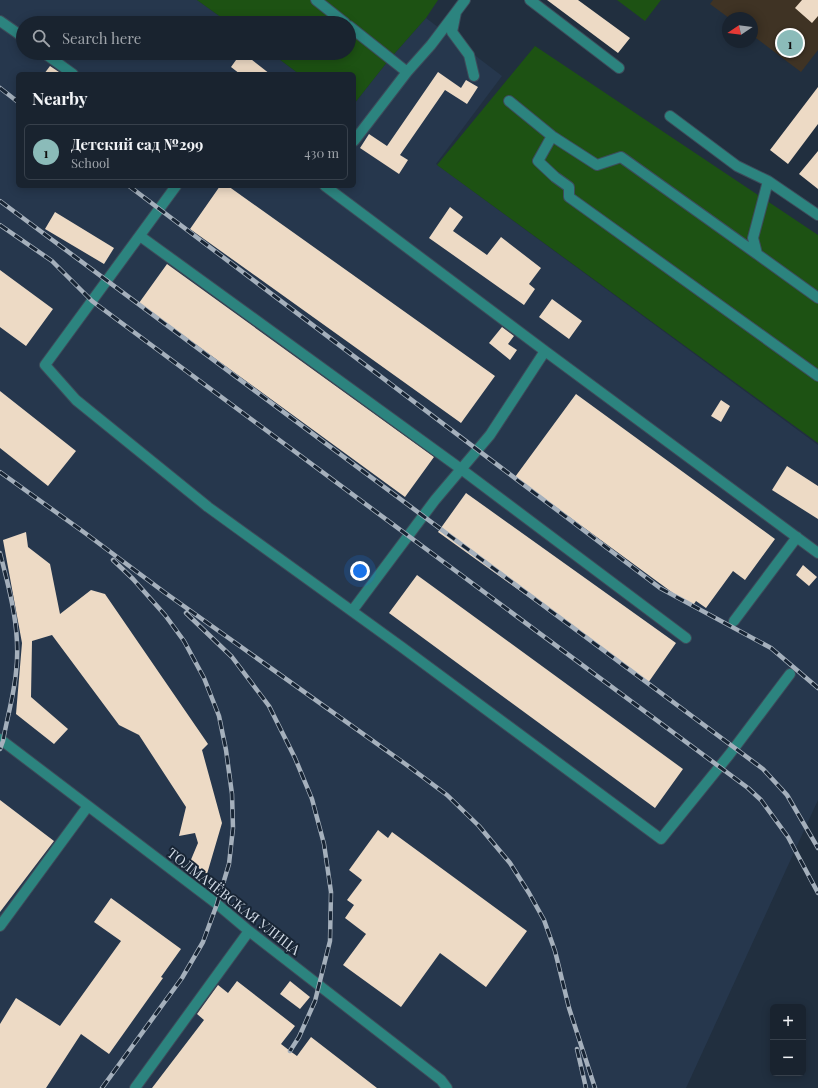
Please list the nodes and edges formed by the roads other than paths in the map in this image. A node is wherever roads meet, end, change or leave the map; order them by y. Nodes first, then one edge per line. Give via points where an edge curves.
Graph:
1 (316, 0) edge
2 (465, 0) edge
3 (530, 0) edge
4 (456, 12) junction
5 (336, 16) edge
6 (0, 21) edge
7 (16, 32) edge
8 (356, 32) edge
9 (54, 60) edge
10 (619, 68) dead end
11 (70, 72) edge
12 (407, 72) junction
13 (474, 76) dead end
14 (509, 101) dead end
15 (670, 116) dead end
16 (552, 136) junction
17 (356, 138) edge
18 (768, 181) junction
19 (175, 188) edge
20 (328, 188) edge
21 (818, 215) edge
22 (140, 236) junction
23 (758, 254) junction
24 (818, 298) edge
25 (545, 351) junction
26 (818, 376) edge
27 (461, 469) junction
28 (797, 537) junction
29 (818, 553) edge
30 (352, 611) junction
31 (734, 621) dead end
32 (686, 638) dead end
33 (790, 674) dead end
34 (0, 739) edge
35 (88, 806) junction
36 (0, 926) edge
37 (249, 930) junction
38 (135, 1088) edge
39 (447, 1088) edge

1 - 5 street
2 - 4 street
3 - 10 street
4 - 12 street via 431,46
4 - 13 street via 452,32 470,55
6 - 7 street
8 - 12 street
9 - 11 street
12 - 17 street
14 - 16 street
15 - 18 street via 737,166
16 - 23 street via 597,165 621,157
16 - 26 street via 538,161 569,187 569,197
18 - 21 street
18 - 23 street via 753,238
19 - 22 street
20 - 25 street
22 - 27 street
22 - 30 street via 45,366 76,400 208,507
23 - 24 street
25 - 27 street via 490,435
25 - 28 street
27 - 30 street
27 - 32 street
28 - 29 street
28 - 31 street
30 - 33 street via 661,839
34 - 35 street, ТОЛМАЧЁВСКАЯ УЛИЦА
35 - 36 street
35 - 37 street, ТОЛМАЧЁВСКАЯ УЛИЦА
37 - 38 street
37 - 39 street, ТОЛМАЧЁВСКАЯ УЛИЦА via 441,1080

